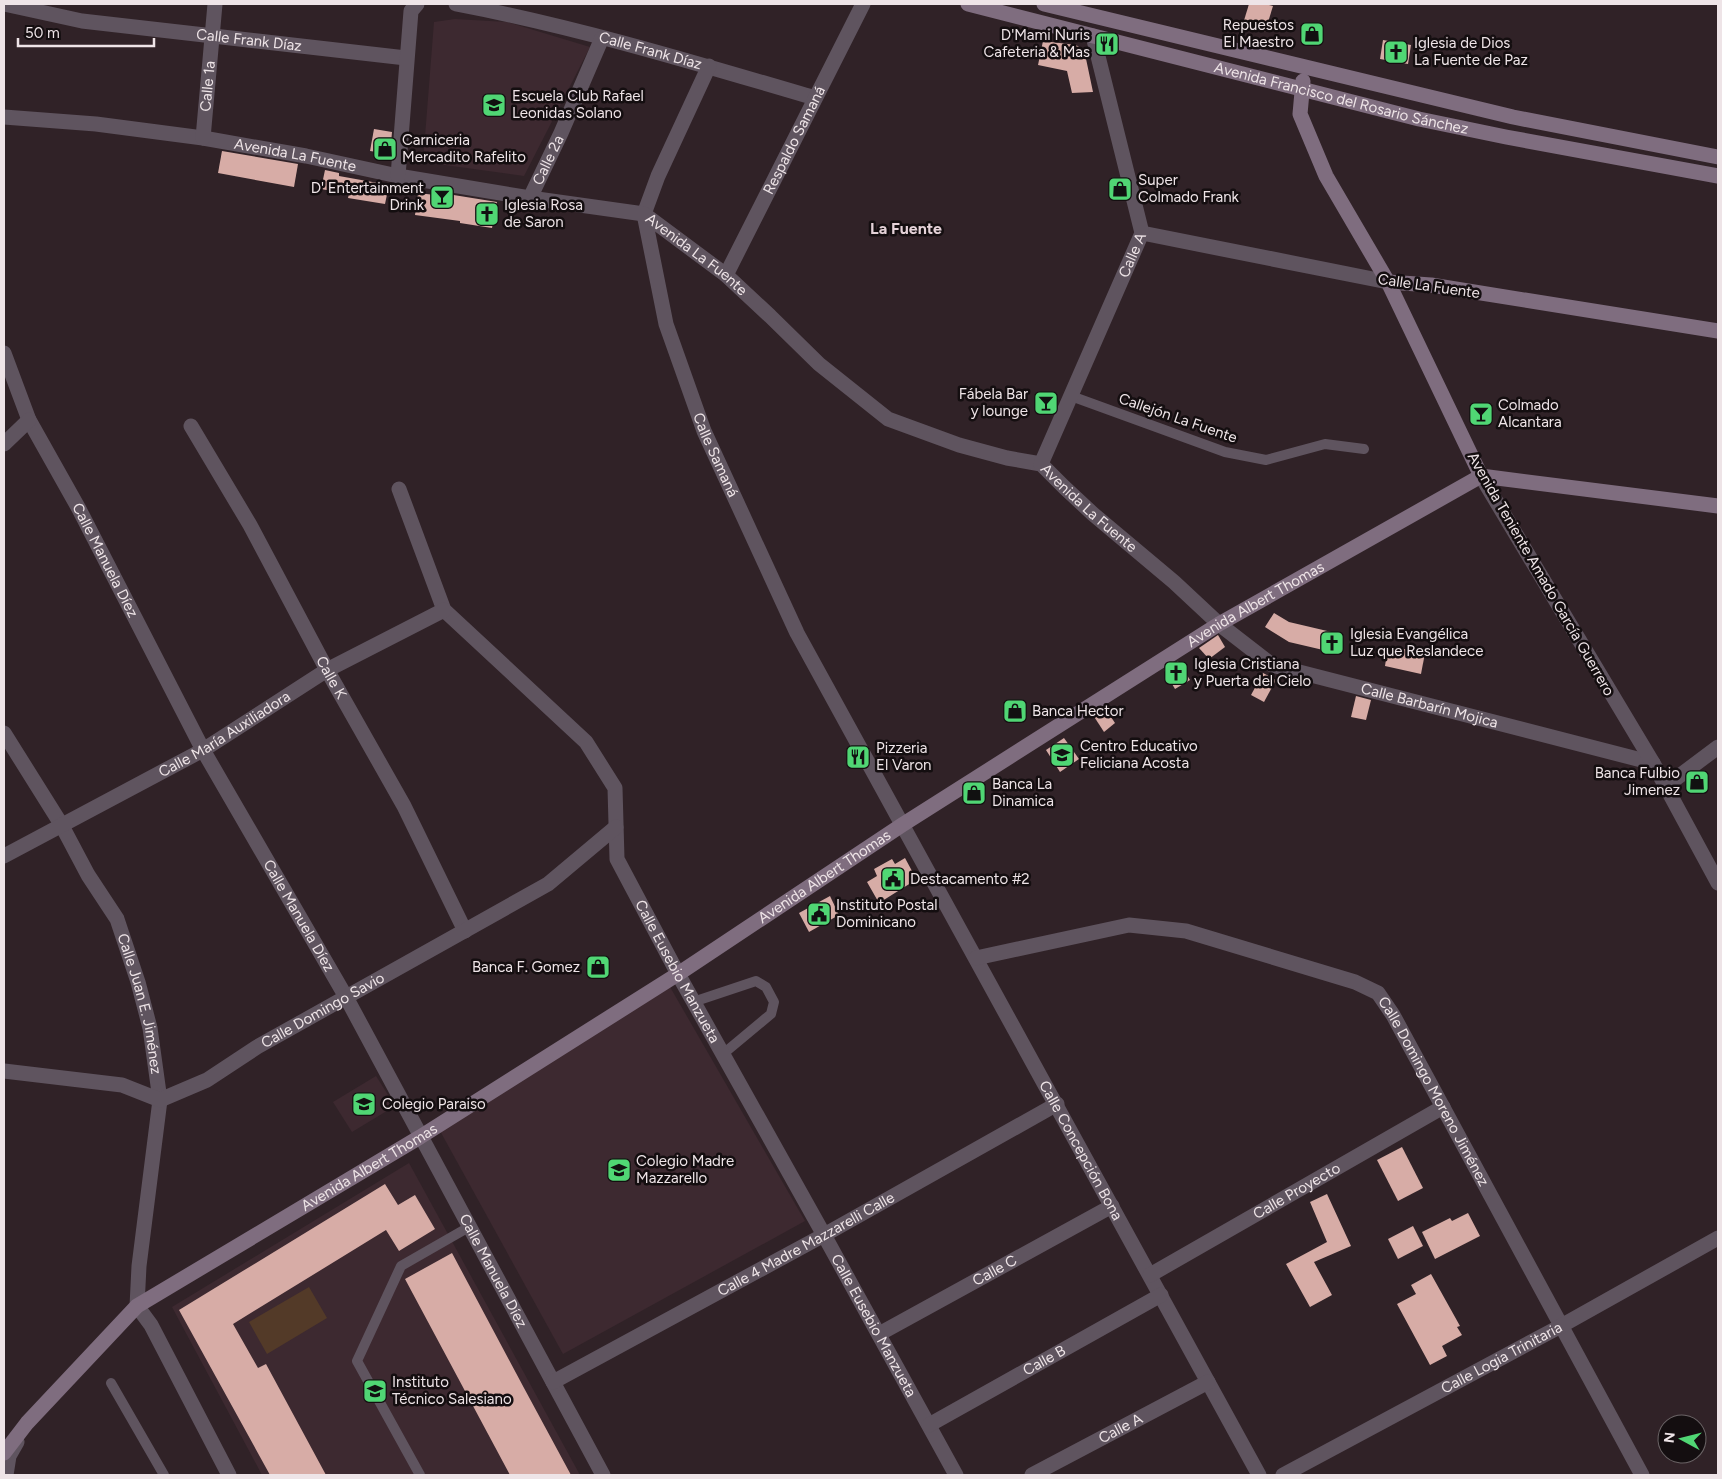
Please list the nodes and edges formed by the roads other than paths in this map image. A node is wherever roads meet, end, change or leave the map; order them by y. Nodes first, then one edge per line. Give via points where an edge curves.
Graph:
1 (4, 4) edge
2 (215, 4) edge
3 (417, 4) edge
4 (456, 4) edge
5 (863, 4) edge
6 (968, 4) edge
7 (1044, 4) edge
8 (529, 11) edge
9 (211, 36) junction
10 (1094, 36) junction
11 (602, 38) junction
12 (406, 58) junction
13 (710, 66) junction
14 (1305, 68) junction
15 (1302, 89) junction
16 (815, 98) junction
17 (4, 117) edge
18 (203, 138) junction
19 (1718, 157) edge
20 (398, 176) junction
21 (1718, 176) edge
22 (530, 198) junction
23 (644, 214) junction
24 (1142, 233) junction
25 (726, 276) junction
26 (1388, 282) junction
27 (1718, 331) edge
28 (4, 353) edge
29 (1071, 396) junction
30 (29, 420) junction
31 (191, 426) dead end
32 (4, 444) edge
33 (1364, 449) dead end
34 (1041, 464) junction
35 (1481, 476) junction
36 (399, 489) dead end
37 (1718, 506) edge
38 (444, 610) junction
39 (1219, 624) junction
40 (327, 670) junction
41 (4, 733) edge
42 (1718, 747) edge
43 (203, 750) junction
44 (1653, 762) junction
45 (1666, 786) junction
46 (61, 824) junction
47 (902, 825) junction
48 (616, 827) junction
49 (4, 856) edge
50 (1718, 883) edge
51 (465, 932) junction
52 (976, 958) junction
53 (678, 974) junction
54 (346, 997) junction
55 (693, 1002) junction
56 (723, 1054) junction
57 (4, 1071) edge
58 (160, 1100) junction
59 (1057, 1104) junction
60 (1443, 1108) junction
61 (420, 1137) junction
62 (1112, 1206) junction
63 (469, 1227) junction
64 (824, 1235) junction
65 (1718, 1238) edge
66 (1150, 1275) junction
67 (1161, 1295) junction
68 (137, 1306) junction
69 (1561, 1326) junction
70 (879, 1334) junction
71 (553, 1382) junction
72 (1208, 1382) junction
73 (111, 1383) dead end
74 (27, 1423) junction
75 (929, 1425) junction
76 (4, 1453) edge
77 (6, 1475) edge
78 (164, 1475) edge
79 (230, 1475) edge
80 (420, 1475) edge
81 (603, 1475) edge
82 (956, 1475) edge
83 (1032, 1475) edge
84 (1259, 1475) edge
85 (1283, 1475) edge
86 (1642, 1475) edge

1 - 9 street, Calle Frank Díaz via 82,21
2 - 9 street, Calle 1a
3 - 12 street via 410,11
4 - 8 street, Calle Frank Díaz
5 - 16 street, Respaldo Samaná
6 - 10 main road, Avenida Francisco del Rosario Sánchez
7 - 14 main road, Avenida Francisco del Rosario Sánchez
8 - 11 street, Calle Frank Díaz
9 - 12 street, Calle Frank Díaz
9 - 18 street, Calle 1a
10 - 15 main road, Avenida Francisco del Rosario Sánchez
10 - 24 street, Calle A
11 - 13 street, Calle Frank Díaz
11 - 22 street, Calle 2a
12 - 20 street
13 - 16 street, Calle Frank Díaz
13 - 23 street via 658,176
14 - 15 main road, Avenida Teniente Amado García Guerrero
14 - 19 main road, Avenida Francisco del Rosario Sánchez via 1513,117
15 - 21 main road, Avenida Francisco del Rosario Sánchez via 1419,119
15 - 26 main road, Avenida Teniente Amado García Guerrero via 1300,114 1326,176
16 - 25 street, Respaldo Samaná
17 - 18 street, Avenida La Fuente via 96,124
18 - 20 street, Avenida La Fuente
20 - 22 street, Avenida La Fuente
22 - 23 street, Avenida La Fuente
23 - 25 street, Avenida La Fuente
23 - 47 street, Calle Samaná via 666,324 704,431 797,632
24 - 26 street, Calle La Fuente
24 - 29 street, Calle A
25 - 34 street, Avenida La Fuente via 819,364 888,419 959,445
26 - 27 main road, Calle La Fuente via 1431,285
26 - 35 main road, Avenida Teniente Amado García Guerrero
28 - 30 street, Calle Manuela Díez
29 - 33 lane, Callejón La Fuente via 1225,452 1266,460 1324,444
29 - 34 street, Calle A
30 - 32 street
30 - 43 street, Calle Manuela Díez via 79,509
31 - 40 street, Calle K via 250,525
34 - 39 street, Avenida La Fuente
35 - 37 main road
35 - 39 main road, Avenida Albert Thomas
35 - 44 street, Avenida Teniente Amado García Guerrero
36 - 38 street, Calle Eusebio Manzueta
38 - 40 street, Calle María Auxiliadora
38 - 48 street, Calle Eusebio Manzueta via 586,742 615,788
39 - 44 street, Calle Barbarín Mojica via 1272,665
39 - 47 main road, Avenida Albert Thomas
40 - 43 street, Calle María Auxiliadora
40 - 51 street, Calle K via 404,806
41 - 46 street, Calle Juan E. Jiménez
42 - 45 street
43 - 46 street, Calle María Auxiliadora
43 - 54 street, Calle Manuela Díez
44 - 45 street, Avenida Teniente Amado García Guerrero
45 - 50 street, Avenida Teniente Amado García Guerrero
46 - 49 street, Calle María Auxiliadora
46 - 58 street, Calle Juan E. Jiménez via 116,919 150,1028
47 - 52 street, Calle Concepción Bona
47 - 53 main road, Avenida Albert Thomas
48 - 51 street, Calle Domingo Savio via 548,884
48 - 53 street, Calle Eusebio Manzueta via 617,859
51 - 54 street, Calle Domingo Savio
52 - 59 street, Calle Concepción Bona
52 - 60 street, Calle Domingo Moreno Jiménez via 1129,926 1186,931 1355,982 1378,993
53 - 55 street, Calle Eusebio Manzueta
53 - 61 main road, Avenida Albert Thomas
54 - 58 street, Calle Domingo Savio via 257,1047 208,1080
54 - 61 street, Calle Manuela Díez
55 - 56 street, Calle Eusebio Manzueta
55 - 56 lane via 756,981 766,987 774,1002 771,1014
56 - 64 street, Calle Eusebio Manzueta
57 - 58 street via 122,1084
58 - 68 street, Calle Juan E. Jiménez
59 - 62 street, Calle Concepción Bona
59 - 64 street, Calle 4 Madre Mazzarelli Calle
60 - 66 street, Calle Proyecto
60 - 69 street, Calle Domingo Moreno Jiménez
61 - 63 street, Calle Manuela Díez
61 - 68 main road, Avenida Albert Thomas
62 - 66 street, Calle Concepción Bona
62 - 70 street, Calle C
63 - 71 street, Calle Manuela Díez
63 - 80 lane via 401,1266 357,1361
64 - 70 street, Calle Eusebio Manzueta
64 - 71 street, Calle 4 Madre Mazzarelli Calle
65 - 69 street, Calle Logia Trinitaria
66 - 67 street, Calle Concepción Bona
67 - 72 street, Calle Concepción Bona
67 - 75 street, Calle B
68 - 74 main road, Avenida Albert Thomas
68 - 79 street via 151,1325
69 - 85 street, Calle Logia Trinitaria
69 - 86 street, Calle Domingo Moreno Jiménez
70 - 75 street, Calle Eusebio Manzueta
71 - 81 street, Calle Manuela Díez
72 - 83 street, Calle A
72 - 84 street, Calle Concepción Bona
73 - 78 lane
74 - 76 main road, Avenida Albert Thomas
74 - 77 street via 8,1456
75 - 82 street, Calle Eusebio Manzueta

